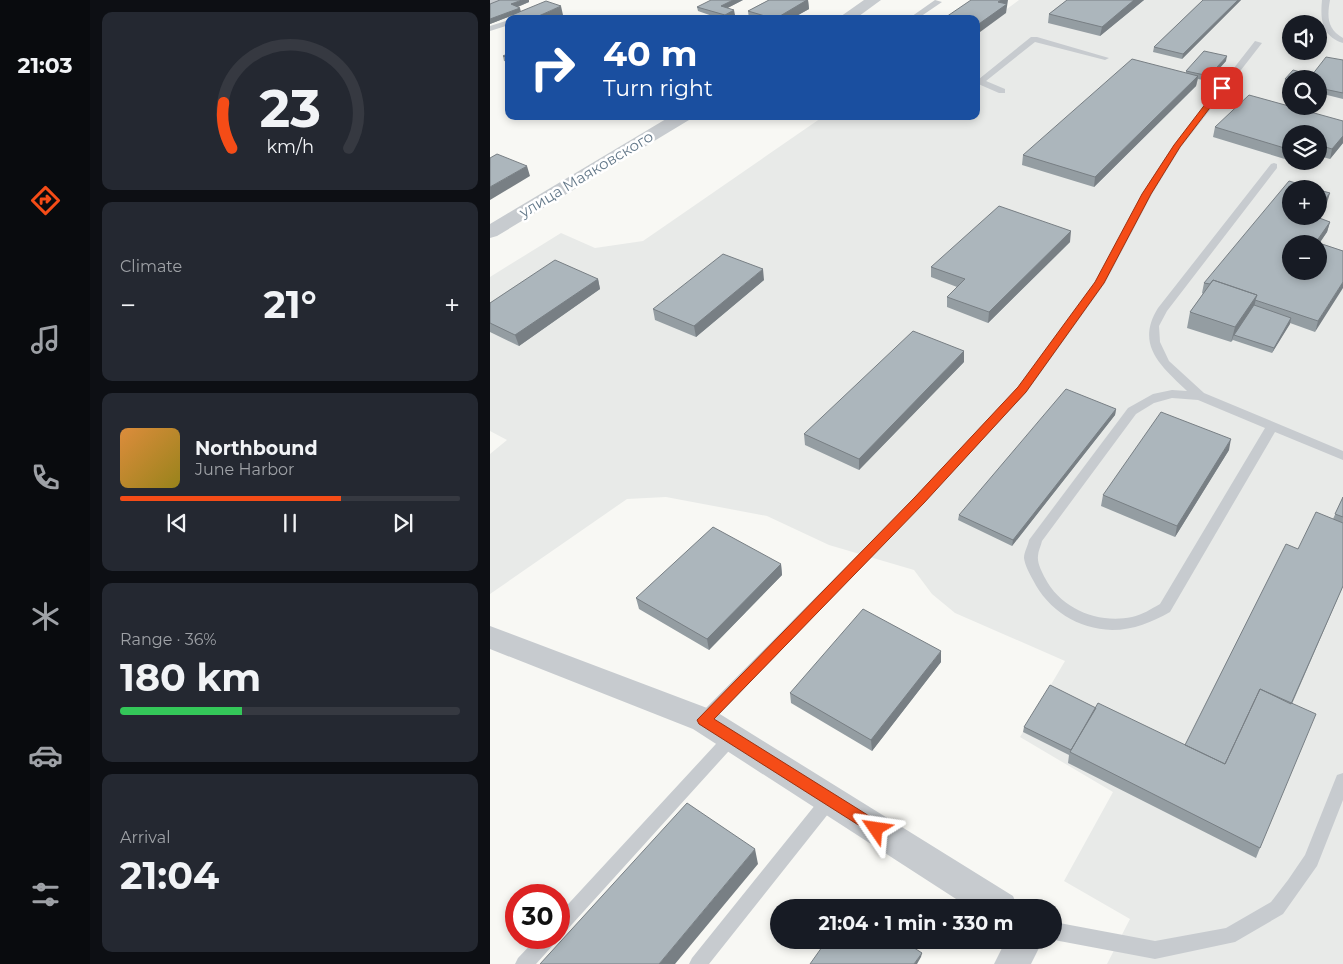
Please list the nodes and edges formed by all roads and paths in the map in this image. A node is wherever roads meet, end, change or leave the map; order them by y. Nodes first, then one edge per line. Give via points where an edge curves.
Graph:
1 (498, 0) edge
2 (874, 0) edge
3 (1326, 0) edge
4 (490, 2) edge
5 (938, 2) dead end
6 (850, 15) edge
7 (918, 15) edge
8 (505, 23) edge
9 (490, 29) edge
10 (1343, 41) edge
11 (1258, 43) dead end
12 (1105, 58) dead end
13 (980, 80) edge
14 (980, 82) edge
15 (1002, 91) dead end
16 (676, 120) edge
17 (1274, 166) dead end
18 (490, 232) edge
19 (1200, 396) junction
20 (1272, 426) junction
21 (1343, 456) edge
22 (490, 637) edge
23 (704, 720) junction
24 (732, 737) junction
25 (1343, 780) edge
26 (830, 799) junction
27 (987, 899) edge
28 (570, 914) edge
29 (1062, 933) edge
30 (538, 949) edge
31 (1020, 949) edge
32 (524, 964) edge
33 (698, 964) edge
34 (1012, 964) edge

1 - 4 lane
2 - 6 street
3 - 10 lane via 1325,25 1332,35
5 - 7 lane
8 - 9 lane
11 - 23 lane via 1177,146 1146,194 1100,283 1022,390 920,500
12 - 13 lane via 1034,39
14 - 15 lane
16 - 18 street, улица Маяковского
17 - 19 lane via 1162,310 1154,326 1155,342 1164,363
19 - 20 lane
19 - 20 lane via 1171,393 1150,398 1132,411 1036,540 1031,558 1038,581 1051,601 1098,624 1128,624 1156,615 1165,608
20 - 21 lane
22 - 23 street
23 - 24 street
24 - 26 street
24 - 28 lane
25 - 29 lane via 1311,860 1294,886 1277,908 1229,936 1155,950
26 - 27 street
26 - 33 lane
30 - 32 lane
31 - 34 street

